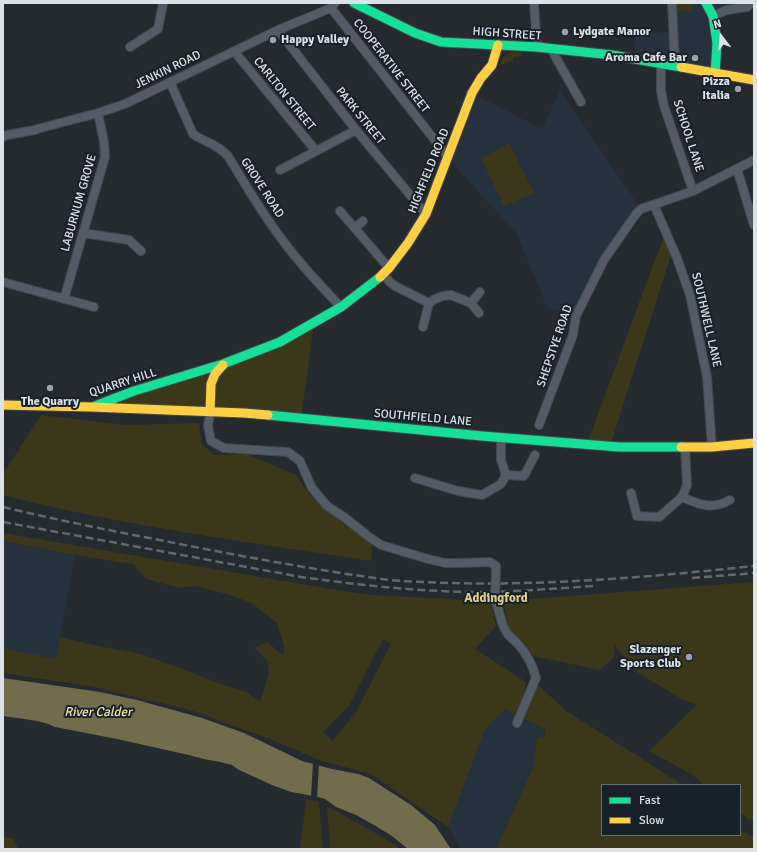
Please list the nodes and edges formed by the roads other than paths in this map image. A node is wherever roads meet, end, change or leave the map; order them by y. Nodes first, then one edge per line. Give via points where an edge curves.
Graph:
1 (163, 3) edge
2 (534, 3) edge
3 (672, 3) edge
4 (706, 3) edge
5 (751, 3) edge
6 (359, 4) edge
7 (333, 5) edge
8 (713, 16) junction
9 (278, 30) junction
10 (498, 44) junction
11 (130, 47) dead end
12 (537, 48) junction
13 (551, 49) junction
14 (234, 51) junction
15 (661, 64) junction
16 (675, 66) junction
17 (716, 74) junction
18 (754, 80) edge
19 (170, 82) junction
20 (581, 102) dead end
21 (98, 113) junction
22 (356, 130) junction
23 (3, 138) edge
24 (316, 151) junction
25 (448, 158) junction
26 (754, 160) edge
27 (737, 169) junction
28 (280, 170) dead end
29 (693, 191) junction
30 (654, 205) junction
31 (340, 211) dead end
32 (426, 214) junction
33 (363, 221) dead end
34 (754, 225) edge
35 (355, 228) junction
36 (83, 233) junction
37 (141, 251) dead end
38 (386, 271) junction
39 (3, 282) edge
40 (480, 292) dead end
41 (64, 299) junction
42 (429, 303) junction
43 (471, 303) junction
44 (94, 307) dead end
45 (341, 307) junction
46 (479, 313) dead end
47 (423, 327) dead end
48 (223, 364) junction
49 (3, 405) edge
50 (91, 407) junction
51 (210, 412) junction
52 (540, 425) dead end
53 (501, 437) junction
54 (754, 443) edge
55 (685, 447) junction
56 (712, 447) junction
57 (535, 455) dead end
58 (506, 475) junction
59 (415, 478) dead end
60 (631, 493) dead end
61 (682, 497) junction
62 (730, 500) dead end
63 (517, 723) dead end

1 - 11 street via 158,29
2 - 12 street
3 - 16 street
4 - 8 main road
5 - 8 street via 747,7 727,10
6 - 10 main road, HIGH STREET via 415,33 441,42
7 - 9 street, JENKIN ROAD
7 - 25 street, COOPERATIVE STREET
8 - 17 main road via 717,43
9 - 14 street, JENKIN ROAD
9 - 22 street, PARK STREET
10 - 12 main road, HIGH STREET
10 - 25 main road, HIGHFIELD ROAD via 492,65 472,93
12 - 13 main road, HIGH STREET
13 - 15 main road, HIGH STREET via 612,55
13 - 20 street
14 - 19 street, JENKIN ROAD
14 - 24 street, CARLTON STREET
15 - 16 main road, HIGH STREET
15 - 29 street, SCHOOL LANE via 664,106
16 - 17 main road, HIGH STREET
17 - 18 main road, HIGH STREET
19 - 21 street, JENKIN ROAD via 125,104
19 - 45 street, GROVE ROAD via 193,134 228,156 282,239
21 - 23 street, JENKIN ROAD
21 - 36 street, LABURNUM GROVE via 105,157
22 - 24 street
22 - 32 street, PARK STREET
24 - 28 street
25 - 32 main road, HIGHFIELD ROAD
26 - 27 street, SHEPSTYE ROAD
27 - 29 street, SHEPSTYE ROAD
27 - 34 street
29 - 30 street, SHEPSTYE ROAD
30 - 52 street, SHEPSTYE ROAD via 641,209 636,214 604,260 576,316 573,335
30 - 56 street, SOUTHWELL LANE via 690,295 707,377
31 - 35 street
32 - 38 main road, HIGHFIELD ROAD
33 - 35 street
35 - 38 street
36 - 37 street via 130,240
36 - 41 street, LABURNUM GROVE
38 - 42 street via 390,282 395,286
38 - 45 main road, HIGHFIELD ROAD
39 - 41 street
40 - 43 street
41 - 44 street
42 - 43 street via 451,295
42 - 47 street
43 - 46 street
45 - 48 main road, QUARRY HILL via 280,342
48 - 50 main road, QUARRY HILL
48 - 51 main road via 211,384
49 - 50 main road, QUARRY HILL
50 - 51 main road, SOUTHFIELD LANE
51 - 53 main road, SOUTHFIELD LANE
51 - 63 street, bridge via 208,426 211,441 224,448 288,452 300,461 312,488 327,506 382,545 428,559 459,563 490,562 496,566 495,600 506,632 524,651 536,678
53 - 55 main road, SOUTHFIELD LANE via 619,447
53 - 58 street via 501,460
54 - 56 main road, SOUTHFIELD LANE
55 - 56 main road, SOUTHFIELD LANE
55 - 61 street via 687,486
57 - 58 street via 524,476
58 - 59 street via 501,484 482,495 458,491
60 - 61 street via 637,516 659,517
61 - 62 street via 704,506 722,504

